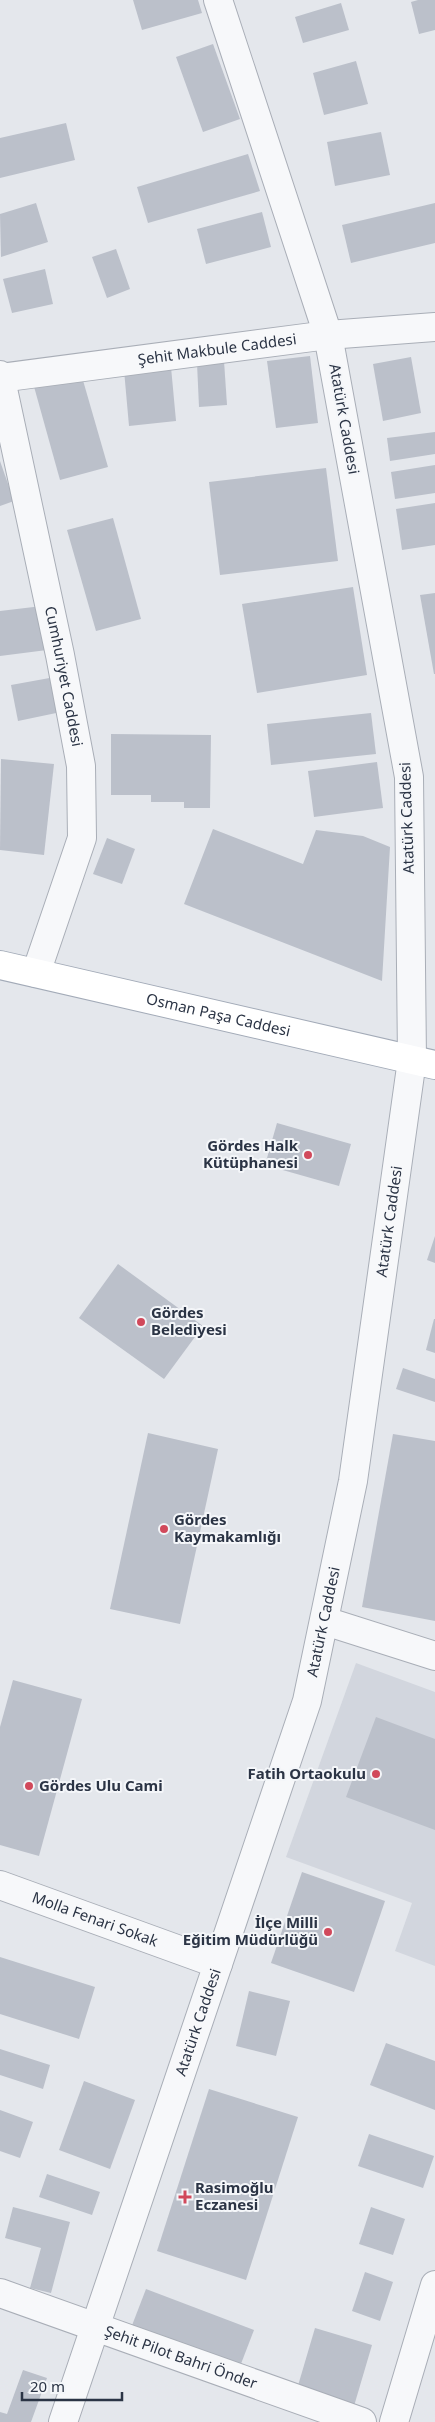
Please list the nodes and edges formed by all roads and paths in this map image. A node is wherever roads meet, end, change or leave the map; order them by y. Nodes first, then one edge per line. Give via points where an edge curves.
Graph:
1 (218, 0) edge
2 (435, 327) edge
3 (328, 335) junction
4 (0, 377) edge
5 (0, 965) edge
6 (36, 973) junction
7 (423, 1062) edge
8 (326, 1621) junction
9 (435, 1656) edge
10 (0, 1885) edge
11 (218, 1964) junction
12 (435, 2285) edge
13 (0, 2293) edge
14 (95, 2327) junction
15 (63, 2422) edge
16 (362, 2422) edge
17 (394, 2422) edge

1 - 3 street, Atatürk Caddesi
2 - 3 street, Şehit Makbule Caddesi
3 - 4 street, Şehit Makbule Caddesi
3 - 7 street, Atatürk Caddesi via 408,776
4 - 6 street, Cumhuriyet Caddesi via 81,766 82,838
5 - 6 main road, Osman Paşa Caddesi
6 - 7 main road, Osman Paşa Caddesi
7 - 8 street, Atatürk Caddesi via 353,1482
8 - 9 street
8 - 11 street, Atatürk Caddesi via 307,1701
10 - 11 street, Molla Fenari Sokak
11 - 14 street, Atatürk Caddesi
12 - 17 street
13 - 14 street, Şehit Pilot Bahri Önder
14 - 15 street, Atatürk Caddesi
14 - 16 street, Şehit Pilot Bahri Önder

